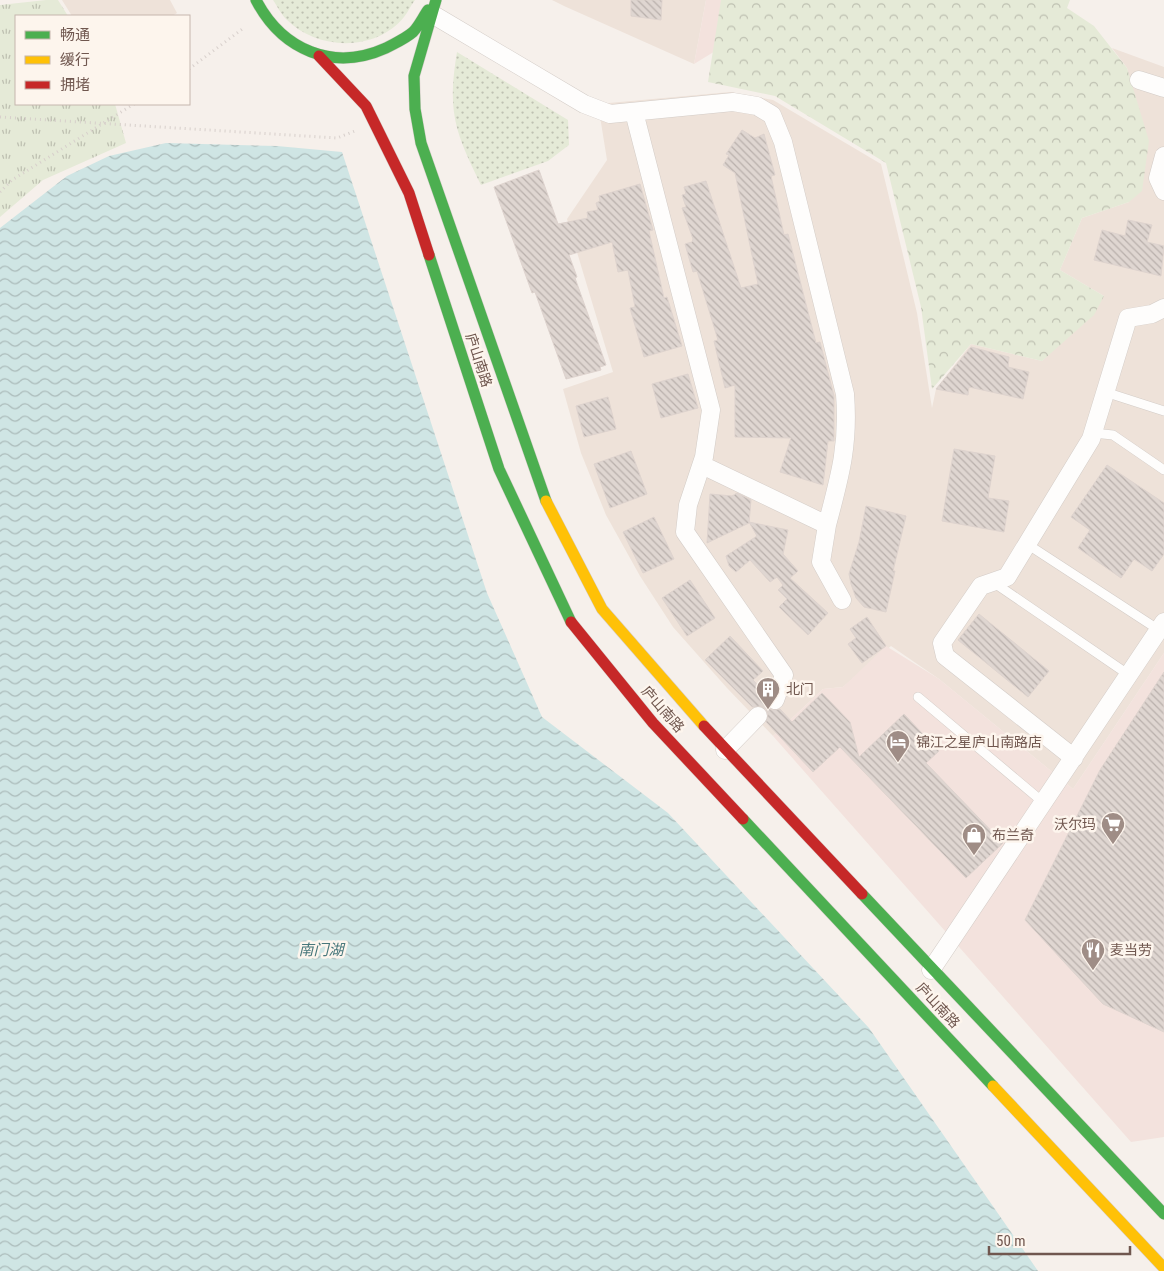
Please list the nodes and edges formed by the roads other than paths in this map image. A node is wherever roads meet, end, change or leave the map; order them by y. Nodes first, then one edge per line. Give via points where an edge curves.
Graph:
1 (256, 0) edge
2 (434, 5) edge
3 (319, 56) junction
4 (1139, 80) dead end
5 (1164, 88) edge
6 (634, 112) junction
7 (1164, 156) edge
8 (1164, 191) edge
9 (1164, 308) edge
10 (1105, 392) junction
11 (1164, 411) edge
12 (1093, 433) junction
13 (702, 465) junction
14 (1164, 470) edge
15 (827, 525) junction
16 (1027, 544) junction
17 (993, 582) junction
18 (842, 600) dead end
19 (1161, 626) edge
20 (1130, 675) junction
21 (918, 696) dead end
22 (775, 700) dead end
23 (758, 716) dead end
24 (725, 750) junction
25 (1074, 758) junction
26 (1044, 803) junction
27 (931, 970) junction
28 (1164, 1214) edge
29 (1162, 1249) dead end
30 (1159, 1267) edge

1 - 3 main road via 271,25 297,47
2 - 3 main road via 412,33 379,54 356,59
2 - 6 street via 584,104 610,114
2 - 24 main road, 庐山南路 via 414,76 421,143 542,495 602,609
3 - 30 main road, 庐山南路 via 366,106 409,193 499,469 569,619 653,723
4 - 5 street
6 - 13 street via 711,410
6 - 15 street via 733,102 757,106 772,115 783,142 845,394 848,426 845,450
7 - 8 street via 1158,178
9 - 10 street via 1152,314 1128,318
10 - 11 lane
10 - 12 street
12 - 14 lane via 1113,435
12 - 16 street
13 - 15 street
13 - 22 street via 688,505 685,532 784,675
15 - 18 street via 820,562
16 - 17 street via 1007,577
16 - 19 lane
17 - 20 lane
17 - 25 street via 982,586 942,643 945,656
19 - 20 street
20 - 25 street
21 - 26 lane
23 - 24 street
24 - 27 main road, 庐山南路
25 - 26 street
26 - 27 street
27 - 28 main road, 庐山南路
29 - 30 main road

